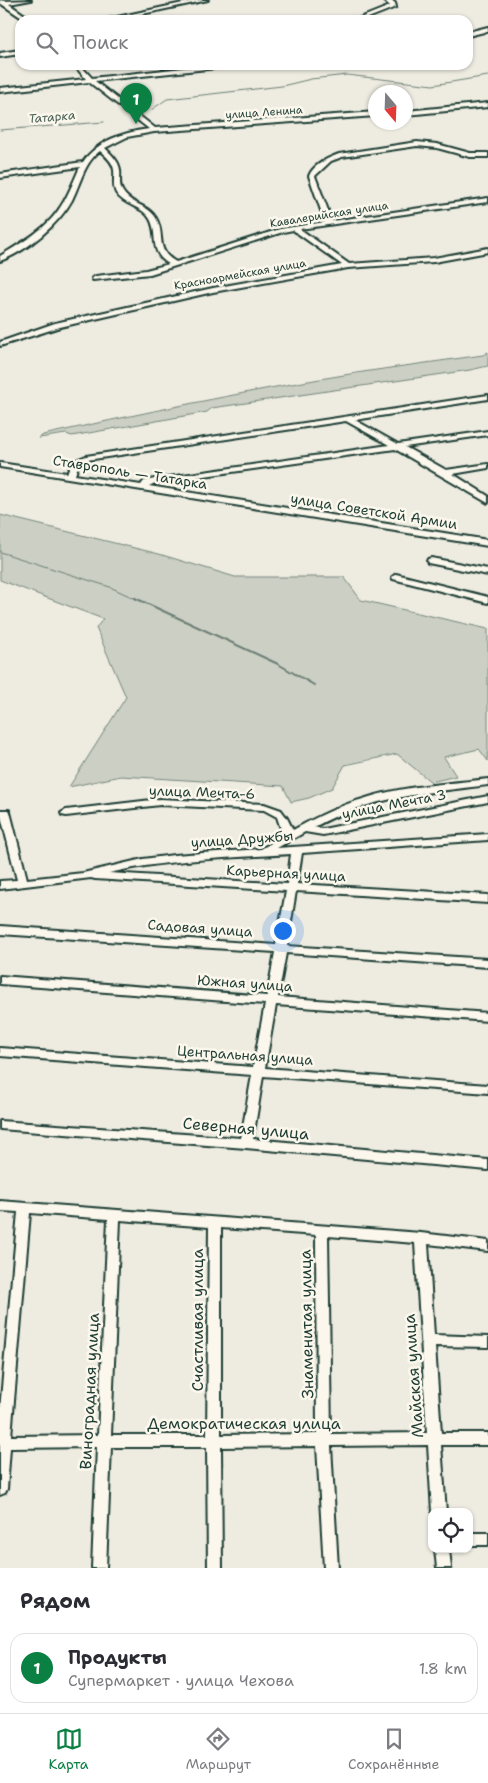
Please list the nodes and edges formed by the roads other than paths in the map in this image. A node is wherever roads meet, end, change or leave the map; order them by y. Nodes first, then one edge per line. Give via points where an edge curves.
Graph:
1 (28, 0) edge
2 (205, 0) edge
3 (387, 0) edge
4 (2, 2) edge
5 (22, 15) edge
6 (131, 15) edge
7 (373, 15) edge
8 (488, 29) edge
9 (473, 33) edge
10 (15, 53) edge
11 (0, 55) edge
12 (81, 70) edge
13 (180, 70) edge
14 (89, 80) junction
15 (0, 90) edge
16 (488, 105) edge
17 (413, 112) edge
18 (368, 115) edge
19 (154, 130) junction
20 (102, 149) junction
21 (488, 155) edge
22 (85, 164) junction
23 (0, 176) edge
24 (488, 200) edge
25 (329, 223) junction
26 (294, 228) junction
27 (488, 250) edge
28 (0, 259) edge
29 (175, 264) junction
30 (348, 266) junction
31 (96, 278) dead end
32 (0, 344) edge
33 (488, 397) edge
34 (346, 418) junction
35 (488, 433) edge
36 (398, 446) junction
37 (0, 465) edge
38 (488, 466) edge
39 (445, 473) junction
40 (71, 476) junction
41 (144, 487) junction
42 (488, 500) edge
43 (255, 506) joint
44 (488, 543) edge
45 (431, 561) dead end
46 (488, 572) edge
47 (396, 577) dead end
48 (488, 600) edge
49 (488, 782) edge
50 (488, 799) edge
51 (5, 812) dead end
52 (66, 812) dead end
53 (306, 829) junction
54 (293, 834) junction
55 (488, 837) edge
56 (297, 849) junction
57 (263, 851) junction
58 (83, 876) junction
59 (23, 883) junction
60 (0, 885) edge
61 (292, 889) junction
62 (488, 899) edge
63 (0, 930) edge
64 (282, 949) junction
65 (488, 963) edge
66 (0, 980) edge
67 (271, 1000) junction
68 (488, 1017) edge
69 (0, 1052) edge
70 (257, 1071) junction
71 (488, 1089) edge
72 (0, 1125) edge
73 (246, 1143) junction
74 (488, 1165) edge
75 (0, 1206) edge
76 (24, 1208) junction
77 (114, 1215) junction
78 (215, 1222) junction
79 (322, 1230) junction
80 (421, 1238) junction
81 (488, 1246) edge
82 (428, 1340) junction
83 (488, 1342) edge
84 (434, 1439) junction
85 (488, 1439) edge
86 (324, 1440) junction
87 (104, 1441) junction
88 (214, 1441) junction
89 (2, 1442) edge
90 (0, 1489) edge
91 (439, 1508) edge
92 (473, 1539) edge
93 (488, 1539) edge
94 (442, 1553) edge
95 (99, 1568) edge
96 (215, 1568) edge
97 (331, 1568) edge
98 (444, 1568) edge

1 - 4 street
2 - 6 street
3 - 7 street via 394,6
4 - 5 street
8 - 9 street
10 - 11 street
12 - 14 street
13 - 14 street
14 - 15 street
14 - 19 street
16 - 17 street
18 - 19 street, улица Ленина
19 - 20 street, улица Ленина via 130,133
20 - 22 street, улица Ленина
20 - 29 street via 117,168 118,190 130,204 152,216 157,246 164,258
21 - 25 street via 470,156 417,144 335,158 312,176
22 - 23 street
22 - 28 street via 71,196 55,219
24 - 25 street, Кавалерийская улица
25 - 26 street, Кавалерийская улица
26 - 29 street, Кавалерийская улица via 272,232
26 - 30 street
27 - 30 street, Красноармейская улица via 434,260
29 - 31 street, Кавалерийская улица via 147,272
30 - 32 street, Красноармейская улица via 178,297 58,325
33 - 34 street
34 - 36 street
34 - 40 street via 86,458 73,466
35 - 36 street
36 - 39 street
36 - 41 street via 155,481
37 - 40 street, Ставрополь — Татарка
38 - 39 street
39 - 42 street
40 - 41 street, Ставрополь — Татарка
41 - 43 street, Ставрополь — Татарка
43 - 44 street, улица Советской Армии
45 - 46 street
47 - 48 street
49 - 53 street via 366,800 325,817
50 - 53 street, улица Мечта 3 via 323,832
51 - 59 street
52 - 54 street, улица Мечта-6 via 160,802 264,807 281,814 287,832
53 - 54 street
54 - 57 street
55 - 56 street, улица Дружбы
56 - 57 street, улица Дружбы
56 - 61 street
57 - 58 street, улица Дружбы via 143,862
58 - 59 street, улица Дружбы
58 - 61 street, Карьерная улица
59 - 60 street, улица Дружбы
61 - 62 street, Карьерная улица
61 - 64 street
63 - 64 street, Садовая улица
64 - 65 street, Садовая улица
64 - 67 street
66 - 67 street, Южная улица
67 - 68 street, Южная улица
67 - 70 street
69 - 70 street, Центральная улица
70 - 71 street, Центральная улица
70 - 73 street
72 - 73 street, Северная улица
73 - 74 street, Северная улица
75 - 76 street
76 - 77 street
76 - 89 street
77 - 78 street
77 - 87 street, Виноградная улица
78 - 79 street
78 - 88 street, Счастливая улица
79 - 80 street
79 - 86 street, Знаменитая улица
80 - 81 street
80 - 82 street, Майская улица
82 - 83 street
82 - 84 street, Майская улица
84 - 85 street, Демократическая улица
84 - 86 street, Демократическая улица
84 - 91 street, Майская улица
86 - 88 street, Демократическая улица
86 - 97 street, Знаменитая улица
87 - 88 street, Демократическая улица
87 - 89 street, Демократическая улица
87 - 95 street, Виноградная улица
88 - 96 street, Счастливая улица
89 - 90 street
92 - 93 street
94 - 98 street

